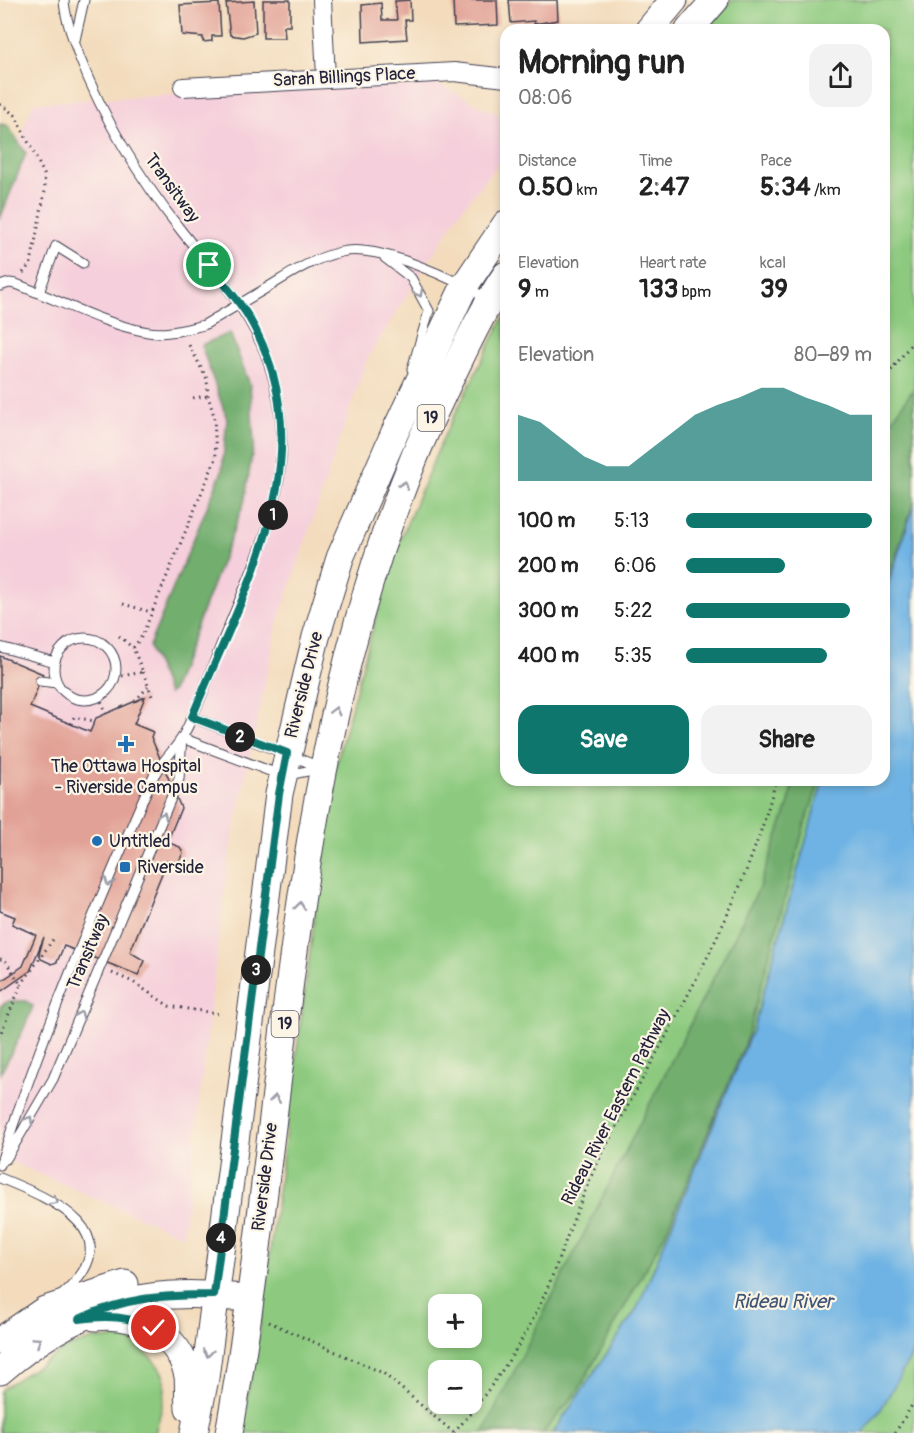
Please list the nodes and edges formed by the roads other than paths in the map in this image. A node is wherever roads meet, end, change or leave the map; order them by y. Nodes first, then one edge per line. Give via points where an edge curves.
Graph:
1 (64, 0) edge
2 (84, 0) edge
3 (322, 0) edge
4 (674, 0) edge
5 (715, 0) edge
6 (654, 24) edge
7 (694, 24) edge
8 (75, 43) junction
9 (326, 77) junction
10 (500, 77) edge
11 (183, 87) dead end
12 (500, 233) edge
13 (378, 253) junction
14 (83, 263) dead end
15 (500, 284) edge
16 (465, 285) junction
17 (0, 286) edge
18 (39, 293) junction
19 (489, 300) junction
20 (395, 432) junction
21 (0, 646) edge
22 (55, 662) junction
23 (40, 681) dead end
24 (57, 683) junction
25 (192, 717) junction
26 (182, 738) junction
27 (285, 764) junction
28 (322, 768) junction
29 (0, 1165) edge
30 (0, 1170) edge
31 (0, 1178) edge
32 (215, 1286) junction
33 (254, 1300) junction
34 (45, 1310) junction
35 (79, 1319) junction
36 (0, 1341) edge
37 (0, 1371) edge
38 (192, 1433) edge
39 (229, 1433) edge

1 - 8 lane, Transitway
2 - 8 lane
3 - 9 street
4 - 6 main road
5 - 7 main road
8 - 25 lane, Transitway via 97,101 129,157 247,314 276,386 281,467 271,523
9 - 10 street, Sarah Billings Place via 454,72
9 - 11 street, Sarah Billings Place
12 - 16 main road, Riverside Drive / 19
13 - 16 lane
13 - 18 lane, bridge via 343,251 310,261 204,325 166,333 112,322
13 -> 20 lane via 411,278 429,311
14 - 18 lane via 56,246
15 - 19 main road, Riverside Drive / 19
16 - 19 lane
16 - 20 main road, Riverside Drive / 19
17 - 18 lane via 15,284
28 -> 19 main road, Riverside Drive / 19 via 383,540 422,436
20 - 27 main road, Riverside Drive / 19 via 340,558
21 - 22 lane
22 - 24 lane
22 - 24 lane via 64,645 93,638 102,642 115,658 116,678 99,696 83,700 73,697
23 - 24 lane
25 - 26 lane, Transitway
25 - 27 lane
26 - 27 lane
26 -> 29 lane, Transitway via 158,766 140,806 30,1070
30 -> 26 lane, Transitway via 53,1079 179,779
27 - 28 lane
27 - 28 lane
27 - 32 main road, Riverside Drive / 19
33 -> 28 main road, Riverside Drive / 19 via 303,886
31 -> 34 lane via 56,1203 73,1215 85,1231 85,1270
32 - 33 main road
32 - 34 main road via 166,1277 122,1284
32 - 35 main road via 129,1300
32 -> 38 main road, Riverside Drive / 19 via 205,1378
33 - 39 main road, Riverside Drive / 19
34 - 36 main road
37 -> 35 main road via 53,1330
35 - 38 main road via 123,1317 154,1328 166,1338 188,1377

